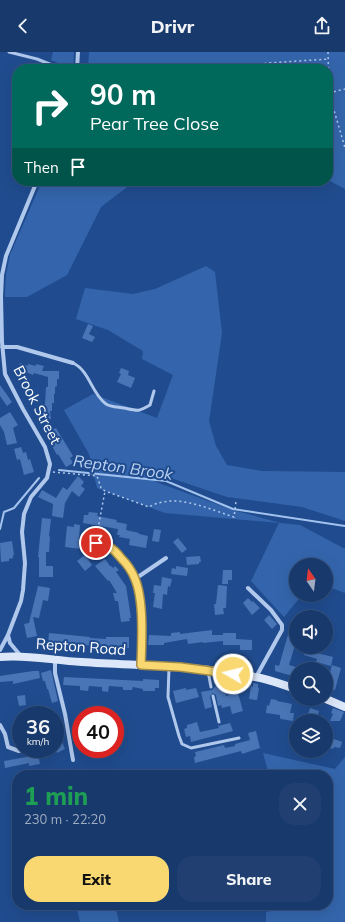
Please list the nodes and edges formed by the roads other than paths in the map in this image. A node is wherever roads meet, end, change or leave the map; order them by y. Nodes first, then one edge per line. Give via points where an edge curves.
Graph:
1 (9, 52) edge
2 (78, 52) edge
3 (50, 64) edge
4 (77, 64) edge
5 (35, 186) edge
6 (2, 347) junction
7 (73, 363) joint
8 (5, 374) junction
9 (0, 375) edge
10 (154, 391) dead end
11 (96, 543) road end
12 (166, 558) dead end
13 (135, 579) junction
14 (248, 588) dead end
15 (8, 635) junction
16 (0, 650) edge
17 (21, 656) junction
18 (0, 657) edge
19 (55, 660) junction
20 (141, 665) junction
21 (169, 666) junction
22 (207, 670) junction
23 (256, 677) junction
24 (211, 687) dead end
25 (289, 687) edge
26 (213, 696) dead end
27 (333, 702) edge
28 (345, 706) edge
29 (219, 722) dead end
30 (0, 725) edge
31 (239, 738) dead end
32 (12, 748) edge
33 (73, 760) dead end

1 - 3 lane
2 - 4 street
5 - 6 street, Brook Street via 6,256 1,297
6 - 7 street via 17,347
6 - 8 street, Brook Street
7 - 10 lane via 85,372 95,391 106,404 139,411 150,405
8 - 9 lane
8 - 15 street, Brook Street via 45,447 50,464 47,478 31,497 24,514 23,590
11 - 13 street via 102,543 118,554
12 - 13 street
13 - 20 street via 141,620
14 - 23 street via 271,610 282,625 282,630
15 - 16 street
15 - 17 street via 10,643
17 - 18 street, Repton Road
17 - 19 street, Repton Road
19 - 20 street, Repton Road
19 - 33 street via 55,673
20 - 21 street, Repton Road
21 - 22 street, Repton Road
21 - 31 lane via 168,698 182,744 191,748
22 - 23 street, Repton Road
22 - 24 lane
23 - 25 street, Repton Road
26 - 29 lane
27 - 28 street
30 - 32 street via 8,746

